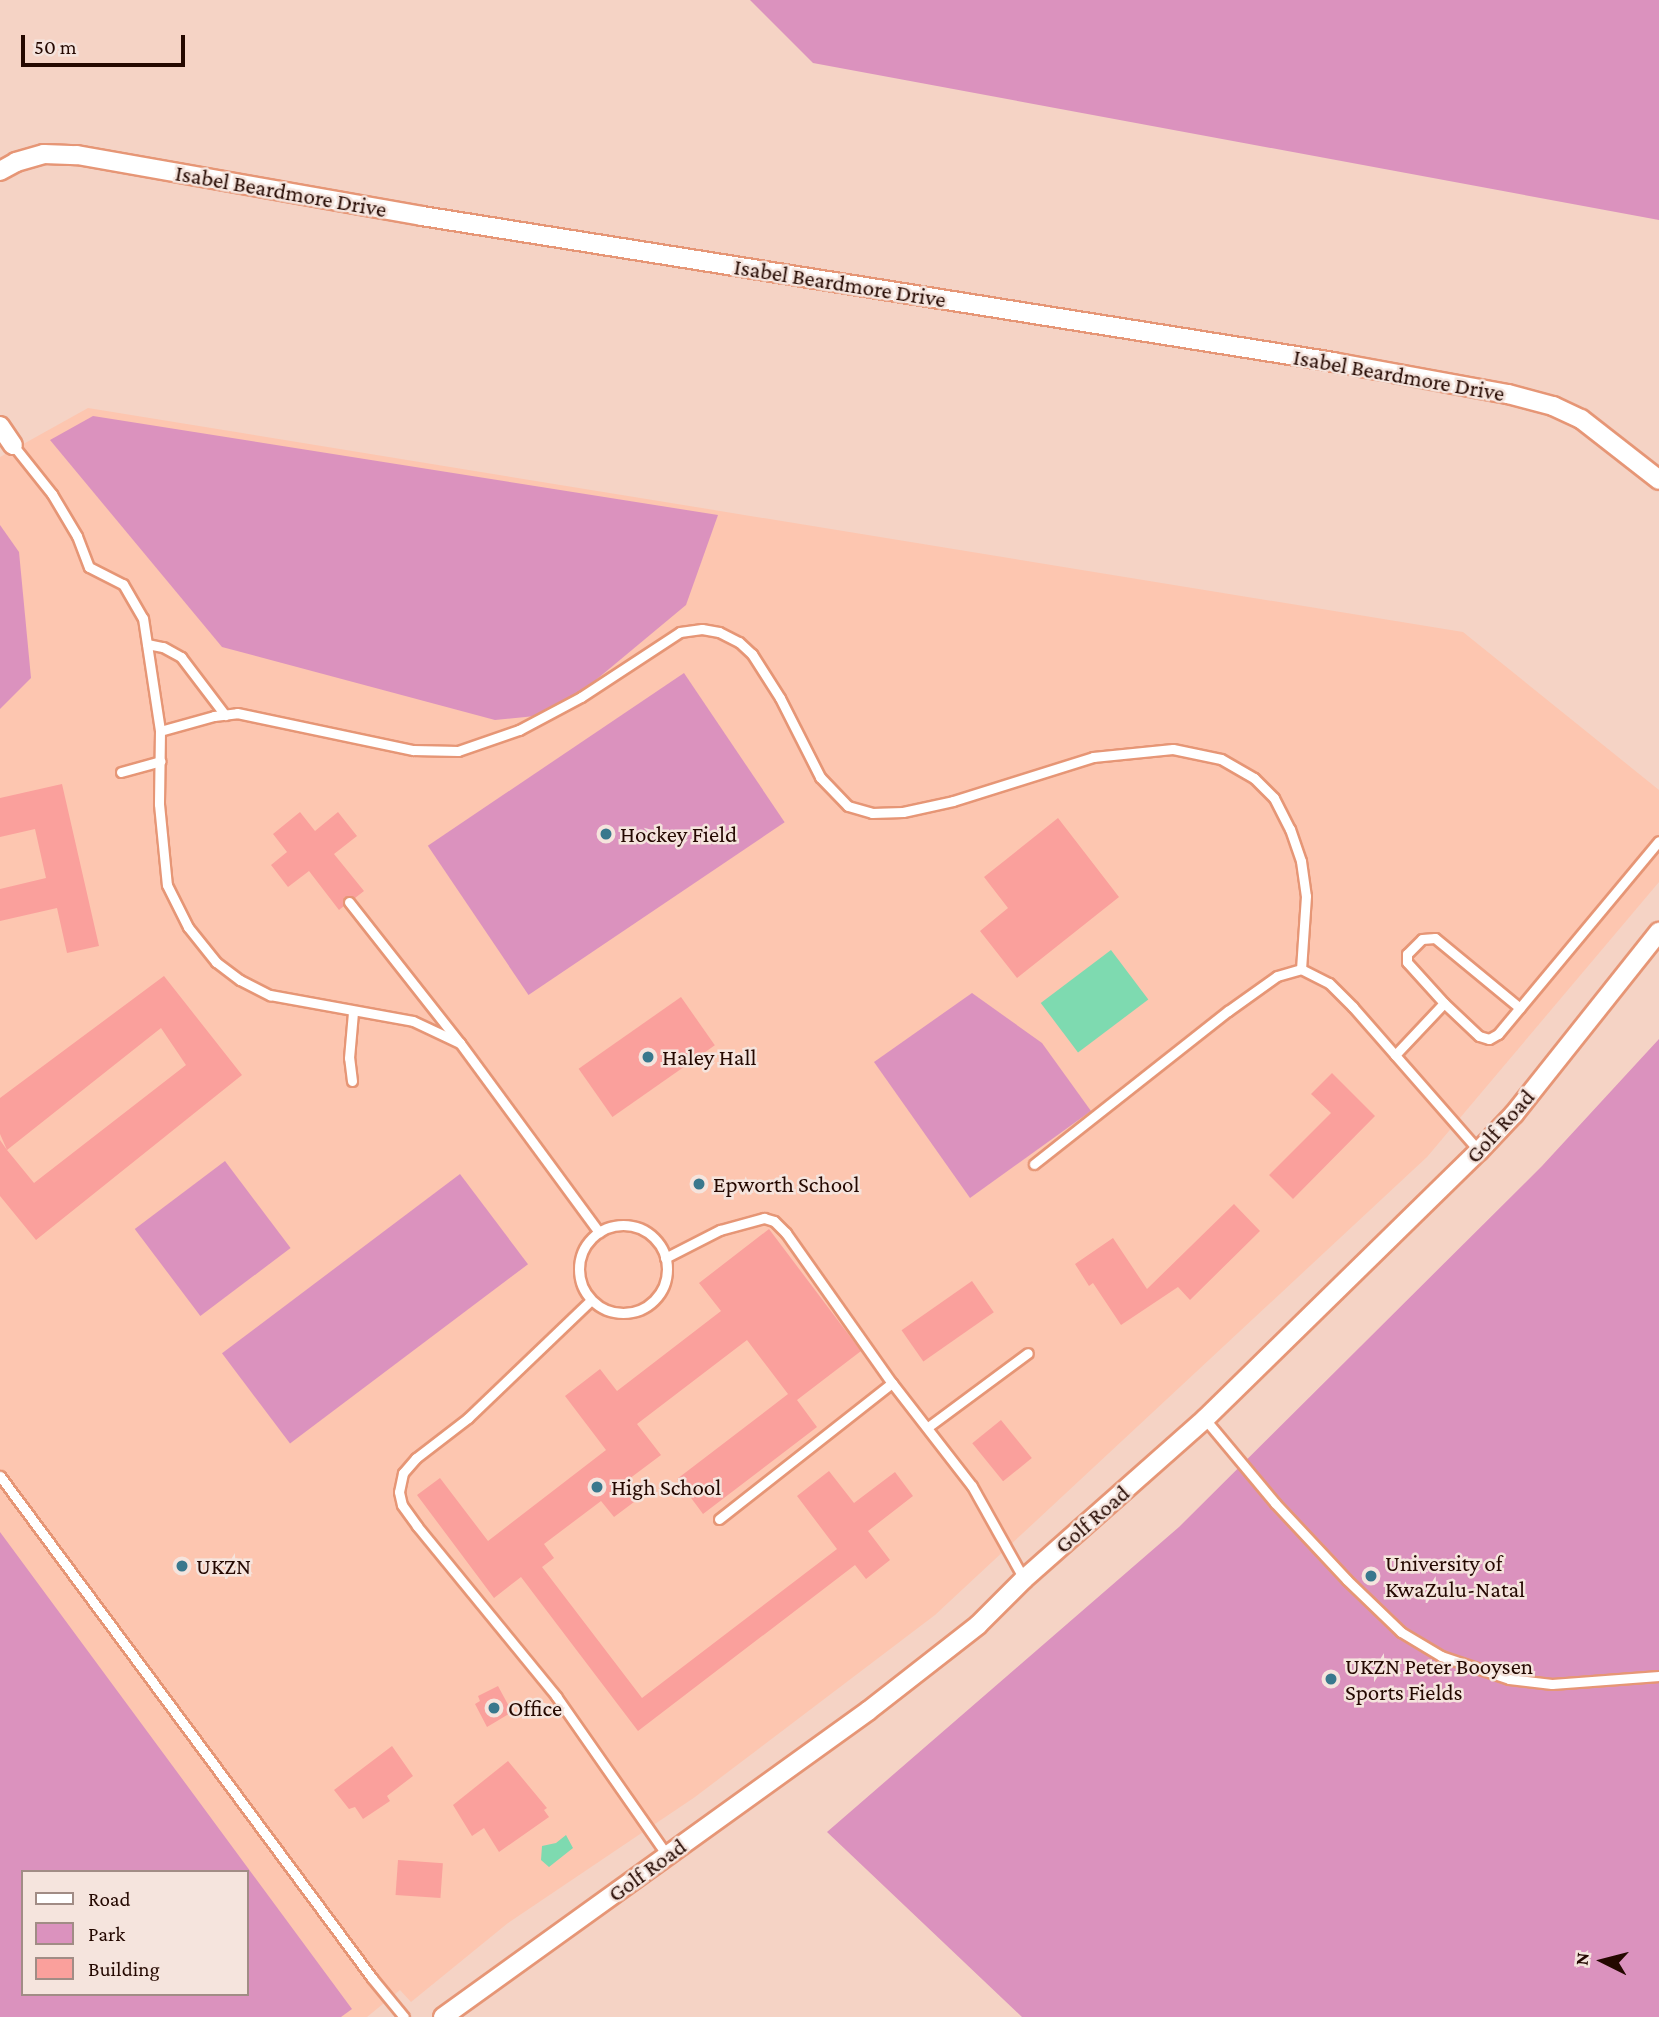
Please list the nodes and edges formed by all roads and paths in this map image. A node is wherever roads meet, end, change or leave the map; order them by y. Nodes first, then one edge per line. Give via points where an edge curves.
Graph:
1 (0, 171) edge
2 (0, 426) edge
3 (13, 445) joint
4 (1659, 480) edge
5 (147, 644) junction
6 (225, 715) junction
7 (160, 730) junction
8 (160, 761) junction
9 (121, 772) dead end
10 (1659, 841) edge
11 (349, 902) dead end
12 (1659, 932) edge
13 (1301, 969) junction
14 (1444, 1003) junction
15 (1520, 1008) junction
16 (353, 1012) junction
17 (460, 1043) junction
18 (1395, 1055) junction
19 (352, 1081) dead end
20 (1479, 1151) junction
21 (1034, 1164) dead end
22 (599, 1232) junction
23 (665, 1258) junction
24 (591, 1300) junction
25 (1028, 1353) dead end
26 (892, 1383) junction
27 (1205, 1419) junction
28 (928, 1427) junction
29 (0, 1476) edge
30 (719, 1520) dead end
31 (1024, 1578) junction
32 (1659, 1676) edge
33 (667, 1856) junction
34 (404, 2017) edge
35 (443, 2017) edge

1 - 4 street, Isabel Beardmore Drive via 44,154 77,155 1494,392 1553,406 1581,419
2 - 3 street
3 - 5 lane via 52,494 89,567 122,584 134,598
5 - 6 lane via 181,657
5 - 7 lane
6 - 7 lane
6 - 13 lane via 266,718 413,750 458,751 519,730 581,697 680,632 719,632 752,654 820,777 848,806 872,813 903,813 953,801 1093,757 1172,749 1221,759 1254,778 1274,799 1301,861 1306,896
7 - 8 lane
8 - 9 lane
8 - 16 lane via 167,885 188,927 216,962 240,980 270,995
10 - 15 lane
11 - 17 lane
12 - 20 street, Golf Road via 1514,1114
13 - 18 lane via 1329,983
13 - 21 lane via 1277,976 1228,1011
14 - 15 lane via 1479,1036 1489,1039
14 - 15 lane via 1407,962 1407,954 1422,940 1435,938
14 - 18 lane
16 - 17 lane via 413,1021
16 - 19 lane via 349,1046
17 - 22 lane
18 - 20 lane
20 - 27 street, Golf Road
22 - 23 lane via 625,1225 639,1228 651,1235
22 - 24 lane via 581,1257 581,1279
23 - 24 lane via 663,1286 644,1308 616,1313
23 - 26 lane via 720,1230 764,1218 774,1221
24 - 33 lane via 468,1418 416,1458 403,1473 399,1492 417,1526 556,1696
25 - 28 lane
26 - 28 lane
26 - 30 lane
27 - 31 street, Golf Road
27 - 32 lane via 1347,1580 1401,1632 1441,1656 1509,1679 1552,1684
28 - 31 lane via 972,1486
29 - 34 lane
31 - 33 street, Golf Road via 978,1625
33 - 35 street, Golf Road

